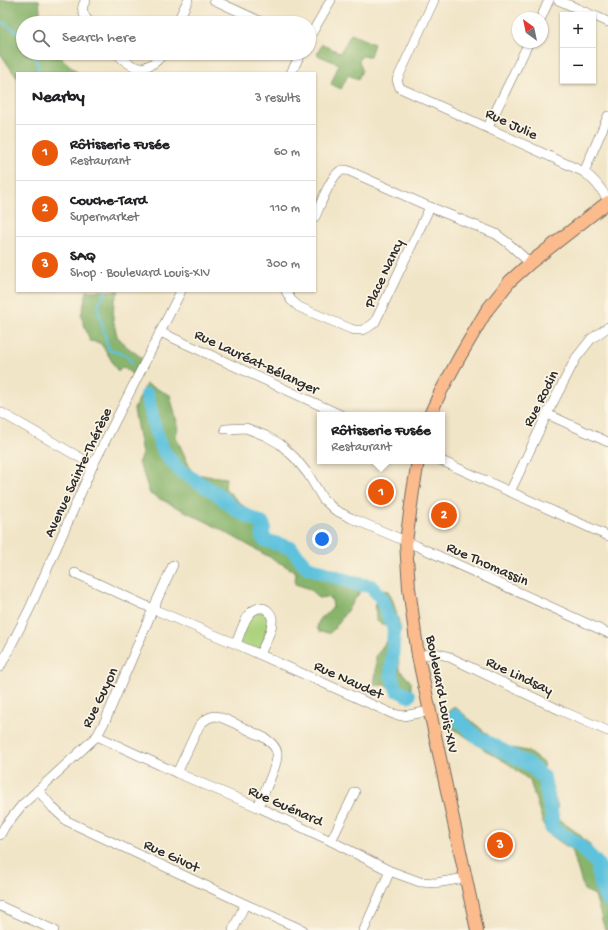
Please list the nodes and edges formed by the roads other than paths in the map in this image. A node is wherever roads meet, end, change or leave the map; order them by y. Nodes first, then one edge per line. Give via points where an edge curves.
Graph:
1 (86, 0) edge
2 (188, 0) edge
3 (214, 0) edge
4 (331, 0) edge
5 (434, 0) edge
6 (550, 0) edge
7 (558, 0) edge
8 (544, 12) edge
9 (586, 12) edge
10 (85, 16) edge
11 (180, 16) edge
12 (249, 16) edge
13 (596, 16) edge
14 (608, 22) edge
15 (316, 26) edge
16 (526, 48) edge
17 (124, 60) edge
18 (158, 60) edge
19 (298, 60) edge
20 (292, 72) edge
21 (608, 116) edge
22 (488, 127) junction
23 (584, 172) junction
24 (608, 201) edge
25 (430, 207) junction
26 (316, 215) edge
27 (530, 263) junction
28 (180, 292) edge
29 (287, 292) edge
30 (608, 327) edge
31 (160, 332) junction
32 (0, 412) edge
33 (335, 412) edge
34 (431, 412) edge
35 (547, 414) junction
36 (225, 429) dead end
37 (608, 442) edge
38 (445, 462) edge
39 (417, 464) edge
40 (93, 466) junction
41 (510, 492) junction
42 (608, 536) edge
43 (406, 542) junction
44 (173, 565) dead end
45 (75, 573) dead end
46 (153, 609) junction
47 (608, 633) edge
48 (236, 644) junction
49 (260, 654) junction
50 (418, 656) junction
51 (0, 667) edge
52 (430, 711) junction
53 (608, 731) edge
54 (97, 736) junction
55 (177, 773) junction
56 (38, 790) junction
57 (355, 792) dead end
58 (258, 808) junction
59 (0, 835) edge
60 (331, 841) junction
61 (390, 871) junction
62 (466, 878) junction
63 (245, 904) junction
64 (0, 906) edge
65 (54, 930) edge
66 (233, 930) edge
67 (303, 930) edge
68 (364, 930) edge
69 (477, 930) edge

1 - 10 street via 82,9
2 - 11 street
3 - 12 street
4 - 15 street
5 - 22 street, Rue Julie via 397,80 400,88
6 - 8 street
7 - 9 street
13 - 14 street
16 - 22 street
17 - 18 street via 140,68
19 - 20 street
21 - 23 street
22 - 23 street, Rue Julie
23 - 24 street, Rue Julie via 602,190
24 - 27 main road
25 - 26 street via 347,170 340,171 330,183
25 - 27 street via 496,234
25 - 29 street, Place Nancy via 375,322 370,327 358,331 351,330 299,307
27 - 34 main road via 510,281 488,310 459,358
28 - 31 street, Avenue Sainte-Thérèse
30 - 35 street, Rue Rodin via 591,339 576,358
31 - 33 street, Rue Lauréat-Bélanger
31 - 40 street, Avenue Sainte-Thérèse
32 - 40 street
35 - 37 street
35 - 41 street, Rue Rodin
36 - 43 street, Rue Thomassin via 246,428 280,444 295,458 323,499 335,510
38 - 41 street
39 - 43 main road, Boulevard Louis-XIV
40 - 51 street, Avenue Sainte-Thérèse via 30,608
41 - 42 street
43 - 47 street, Rue Thomassin
43 - 50 main road, Boulevard Louis-XIV
44 - 46 street, Rue Guyon
45 - 46 street, Rue Naudet
46 - 48 street, Rue Naudet
46 - 54 street, Rue Guyon
48 - 49 street, Rue Naudet
48 - 49 street via 246,618 252,611 258,608 266,609 273,621
49 - 52 street, Rue Naudet via 392,714 403,716
50 - 52 main road, Boulevard Louis-XIV
50 - 53 street, Rue Lindsay via 436,653 447,656
52 - 62 main road, Boulevard Louis-XIV
54 - 55 street, Rue Guénard
54 - 56 street, Rue Guyon
55 - 58 street, Rue Guénard
55 - 58 street via 198,726 210,717 223,718 265,738 271,742 277,753 277,762
56 - 59 street, Rue Guyon via 22,805
56 - 63 street, Rue Givot via 52,808 67,821
57 - 60 street
58 - 60 street, Rue Guénard
60 - 61 street, Rue Guénard
61 - 62 street, Rue Guénard via 420,882 436,883
61 - 68 street
62 - 69 main road, Boulevard Louis-XIV
63 - 66 street
63 - 67 street, Rue Givot
64 - 65 street

